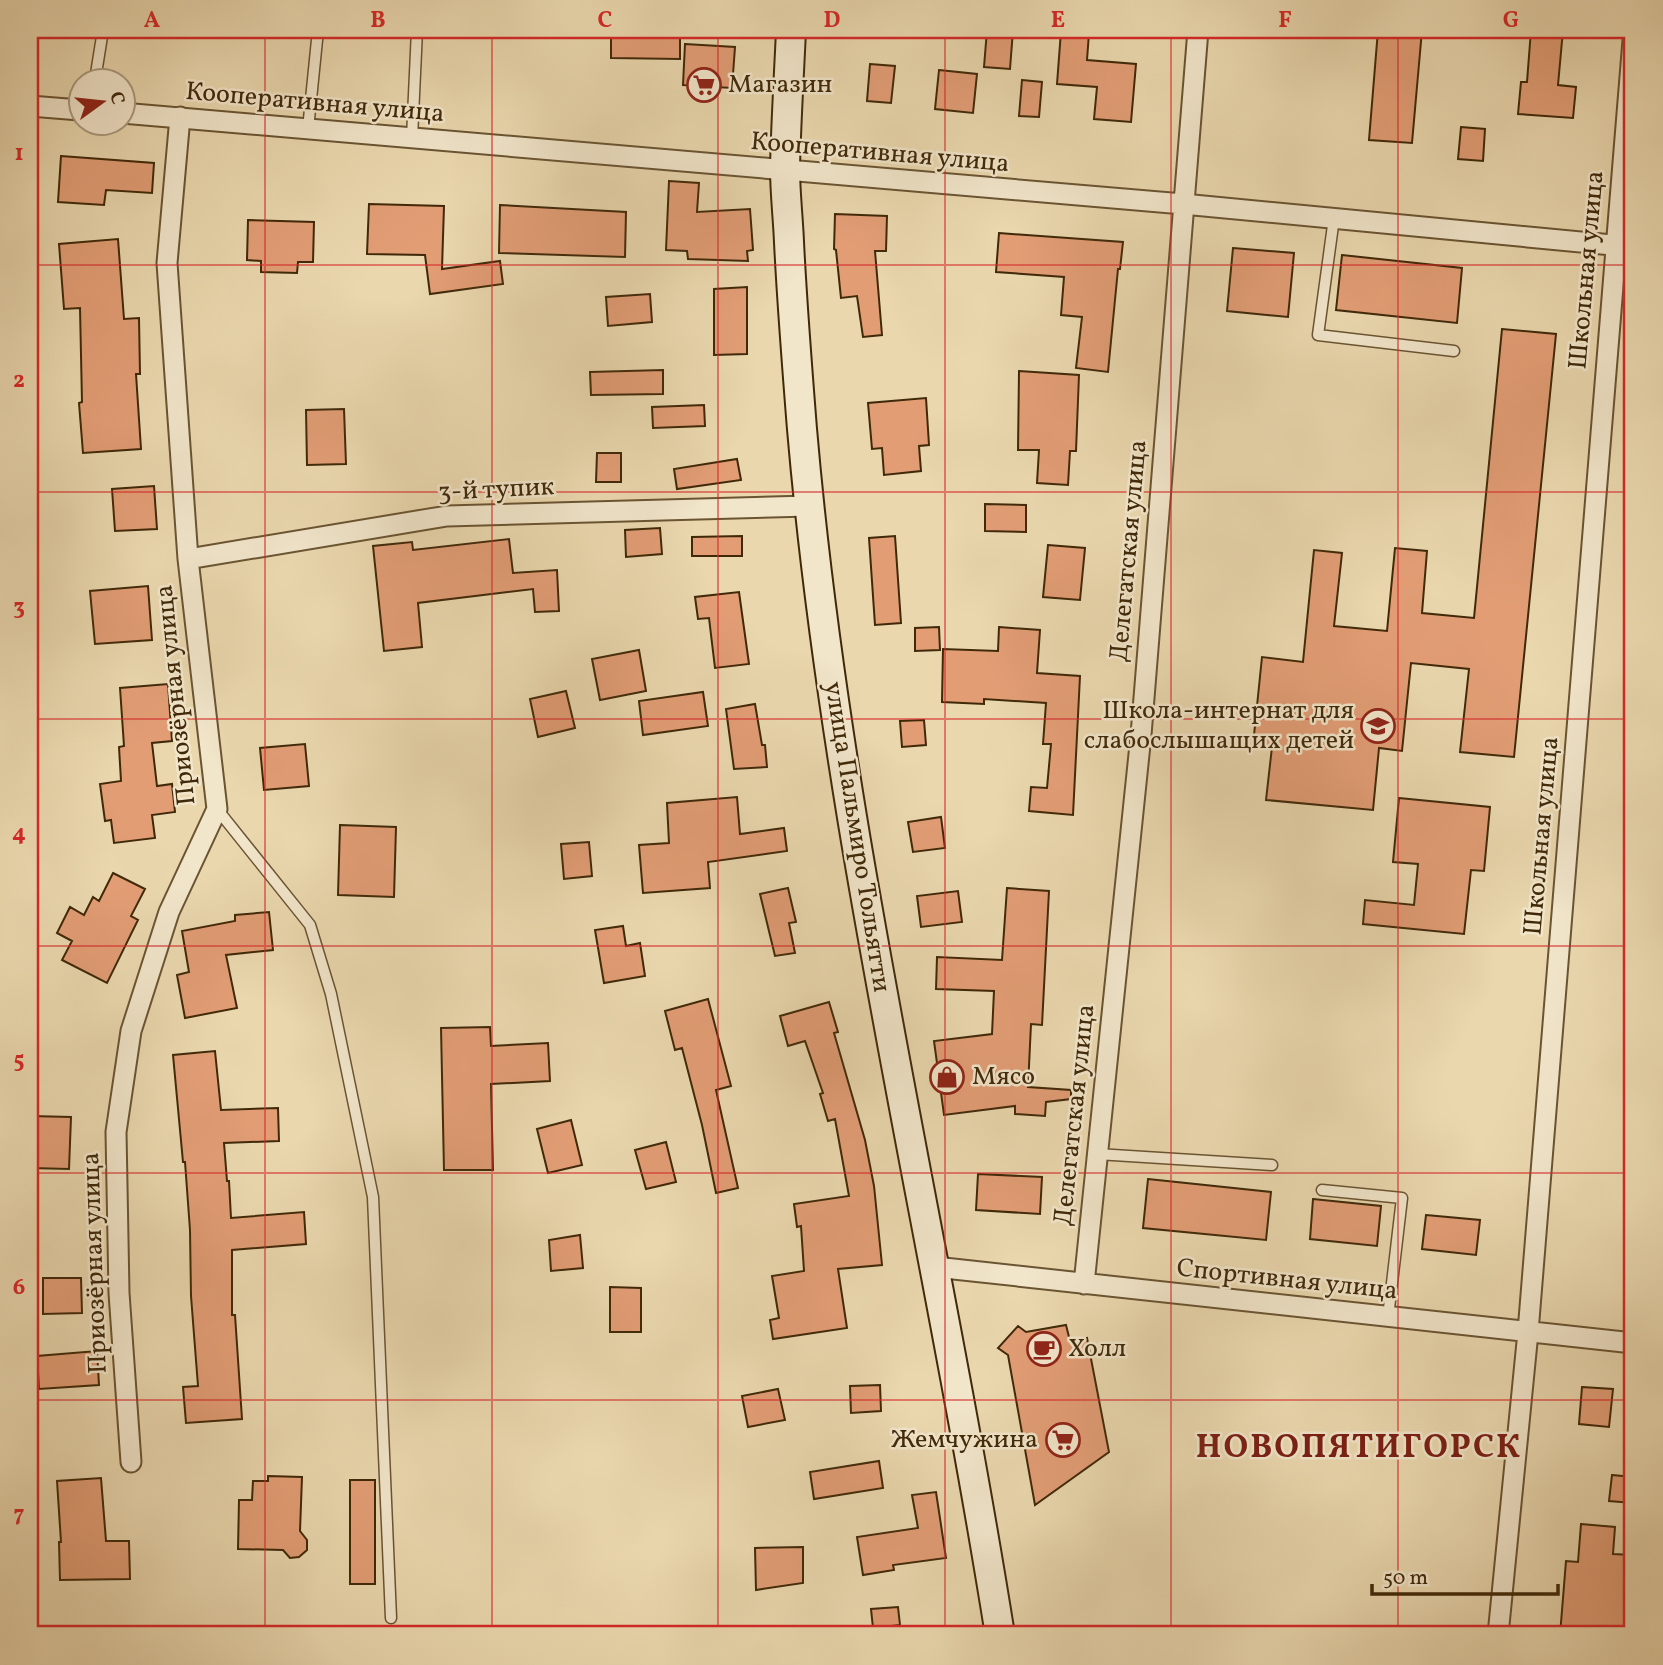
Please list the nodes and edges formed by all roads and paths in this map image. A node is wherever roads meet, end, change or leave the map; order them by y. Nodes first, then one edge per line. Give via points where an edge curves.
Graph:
1 (103, 30) edge
2 (318, 30) edge
3 (416, 30) edge
4 (791, 30) edge
5 (1198, 30) edge
6 (1633, 40) edge
7 (97, 66) edge
8 (30, 106) edge
9 (66, 109) edge
10 (136, 114) edge
11 (180, 117) junction
12 (308, 128) junction
13 (412, 138) junction
14 (785, 171) junction
15 (1183, 204) junction
16 (1334, 218) junction
17 (1624, 246) edge
18 (1454, 351) dead end
19 (809, 506) junction
20 (188, 559) junction
21 (217, 809) junction
22 (1097, 1154) junction
23 (1272, 1166) dead end
24 (1322, 1190) dead end
25 (935, 1267) junction
26 (1084, 1284) junction
27 (1388, 1317) junction
28 (1528, 1332) junction
29 (1633, 1343) edge
30 (131, 1462) dead end
31 (391, 1618) dead end
32 (1000, 1635) edge
33 (1498, 1635) edge

1 - 7 lane
2 - 12 lane
3 - 13 lane
4 - 14 street, улица Пальмиро Тольятти
5 - 15 street, Делегатская улица
6 - 17 street, Школьная улица
8 - 9 street
10 - 11 street, Кооперативная улица
11 - 12 street, Кооперативная улица
11 - 20 street, Приозёрная улица via 167,263
12 - 13 street, Кооперативная улица
13 - 14 street, Кооперативная улица
14 - 15 street, Кооперативная улица
14 - 19 street, улица Пальмиро Тольятти
15 - 16 street, Кооперативная улица
15 - 22 street, Делегатская улица via 1141,735
16 - 17 street, Кооперативная улица
16 - 18 lane via 1318,335
17 - 28 street, Школьная улица
19 - 20 street, 3-й тупик via 447,516
19 - 25 street, улица Пальмиро Тольятти via 853,831
20 - 21 street, Приозёрная улица
21 - 30 street, Приозёрная улица via 169,912 131,1031 117,1132 118,1293
21 - 31 lane via 310,925 331,994 373,1197
22 - 23 lane
22 - 26 street, Делегатская улица
24 - 27 lane via 1402,1198
25 - 26 street, Спортивная улица
25 - 32 street, улица Пальмиро Тольятти
26 - 27 street, Спортивная улица
27 - 28 street, Спортивная улица
28 - 29 street, Спортивная улица
28 - 33 street, Школьная улица

